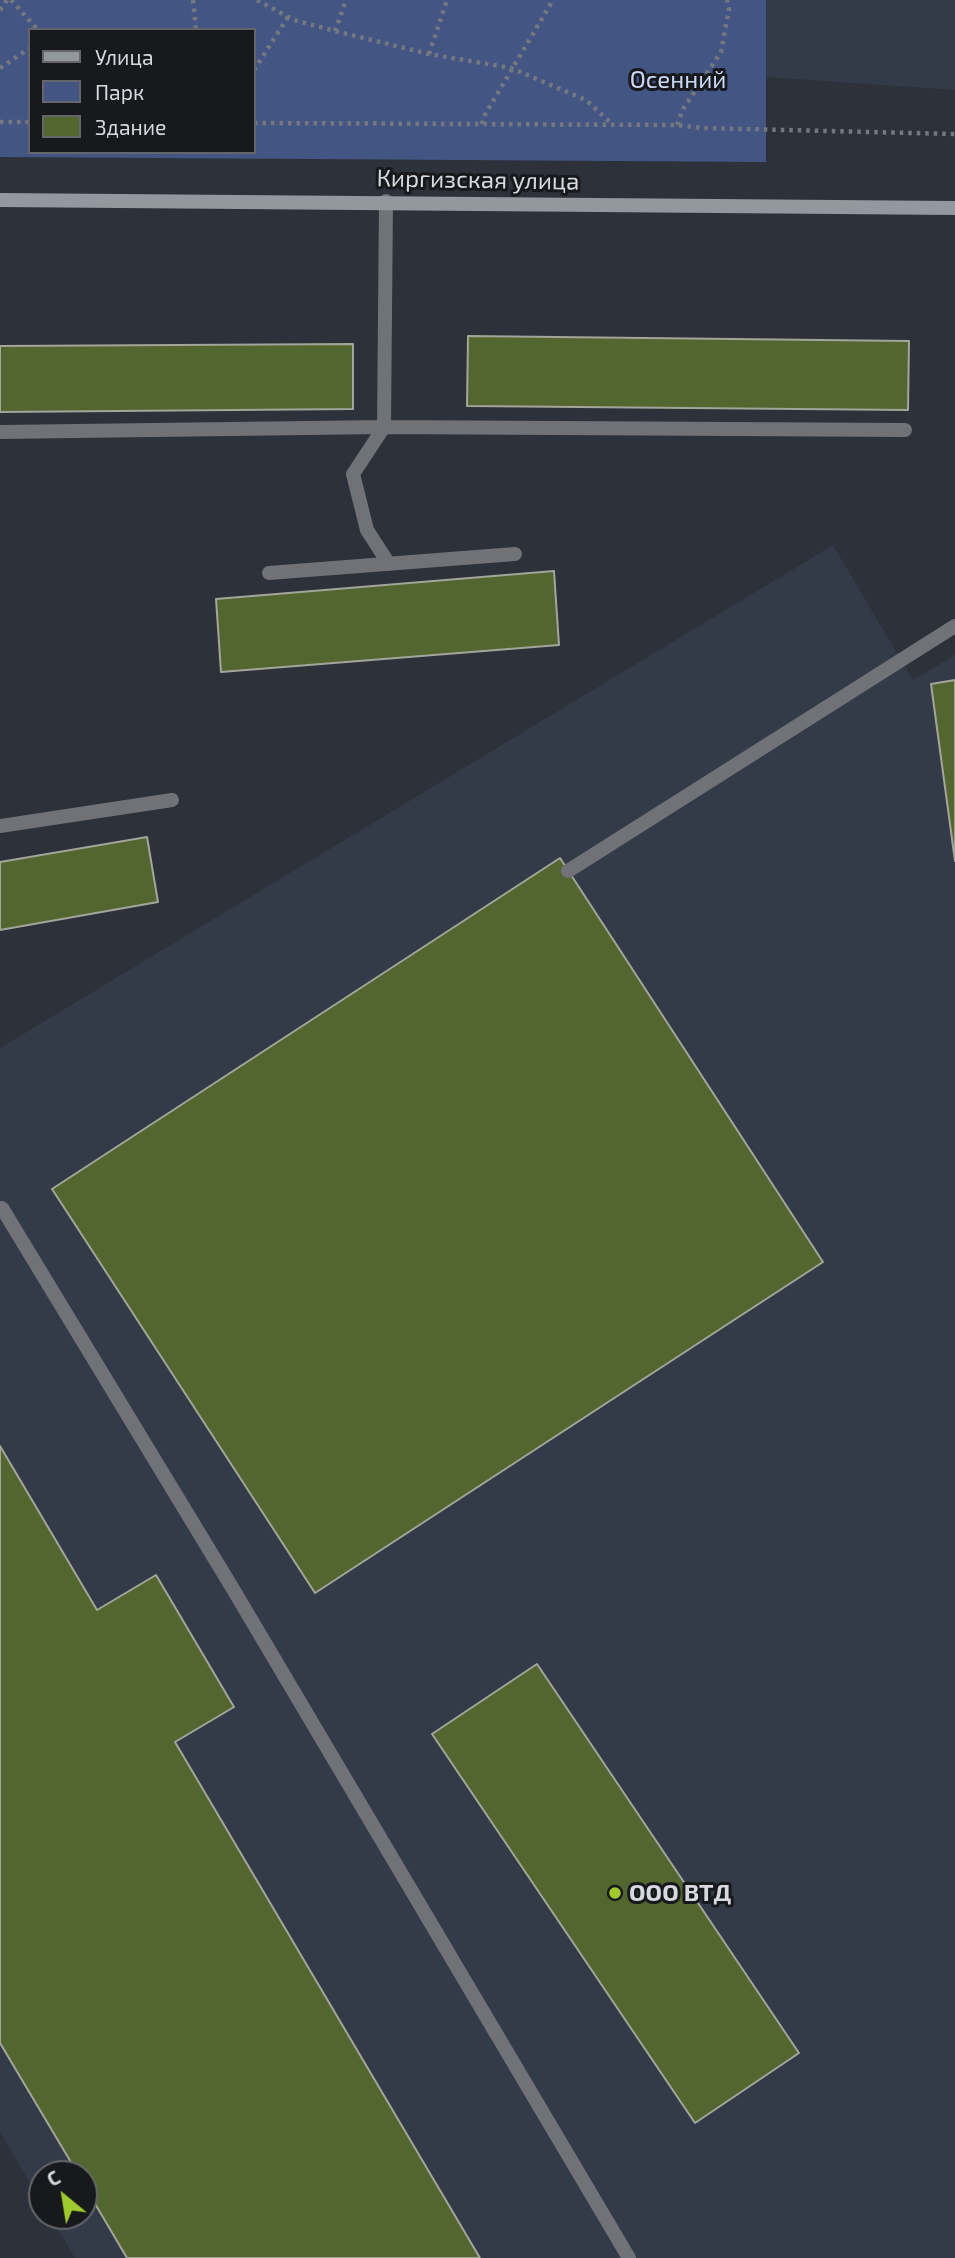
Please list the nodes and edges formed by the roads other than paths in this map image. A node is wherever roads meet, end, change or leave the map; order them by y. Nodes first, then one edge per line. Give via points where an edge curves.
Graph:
1 (0, 200) edge
2 (386, 201) junction
3 (955, 208) edge
4 (384, 427) junction
5 (905, 430) dead end
6 (0, 432) edge
7 (515, 554) dead end
8 (389, 564) junction
9 (269, 573) dead end
10 (955, 625) edge
11 (172, 800) dead end
12 (0, 826) edge
13 (568, 871) dead end
14 (2, 1208) dead end
15 (629, 2258) edge

1 - 2 main road, Киргизская улица
2 - 3 main road, Киргизская улица
2 - 4 lane
4 - 5 lane
4 - 6 lane
4 - 8 lane via 353,474 367,530
7 - 8 lane
8 - 9 lane
10 - 13 lane
11 - 12 lane
14 - 15 lane

